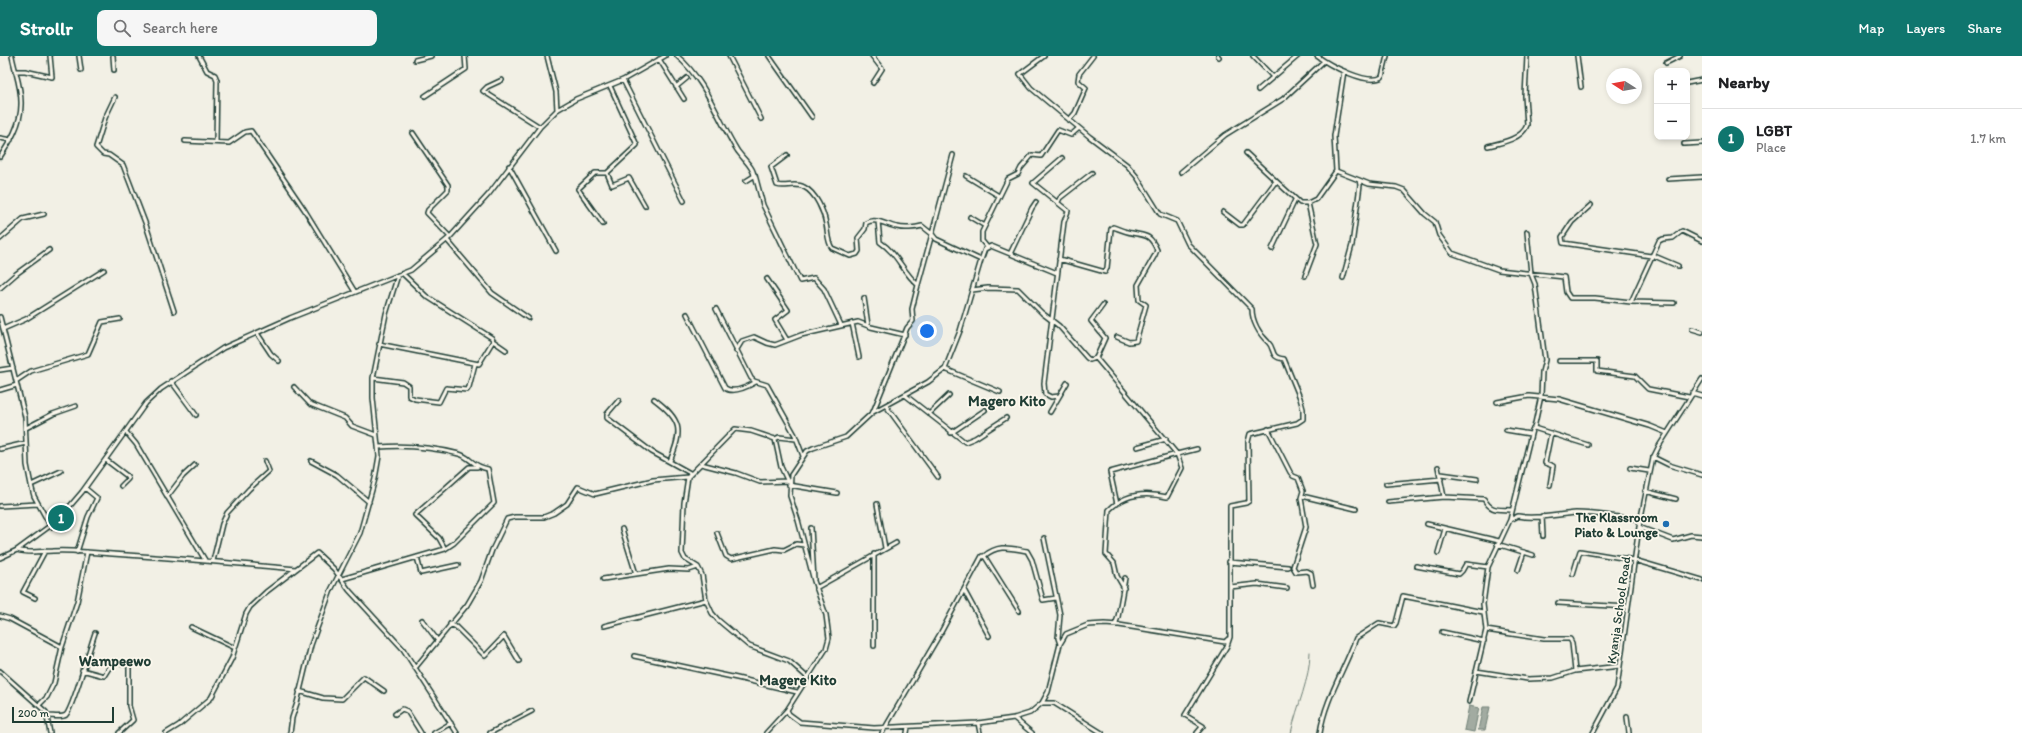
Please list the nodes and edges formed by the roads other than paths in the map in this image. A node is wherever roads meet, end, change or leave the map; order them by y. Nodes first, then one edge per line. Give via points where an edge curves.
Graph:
1 (12, 56) edge
2 (50, 56) edge
3 (79, 56) edge
4 (112, 56) edge
5 (199, 56) edge
6 (431, 56) edge
7 (464, 56) edge
8 (546, 56) edge
9 (665, 56) edge
10 (678, 56) edge
11 (730, 56) edge
12 (769, 56) edge
13 (872, 56) edge
14 (1044, 56) edge
15 (1093, 56) edge
16 (1253, 56) edge
17 (1298, 56) edge
18 (1317, 56) edge
19 (1387, 56) edge
20 (1527, 56) edge
21 (1577, 56) edge
22 (1680, 56) edge
23 (659, 59) junction
24 (415, 60) dead end
25 (1324, 61) junction
26 (1666, 63) dead end
27 (81, 70) dead end
28 (114, 70) dead end
29 (15, 71) junction
30 (1344, 71) junction
31 (1273, 77) junction
32 (687, 78) dead end
33 (502, 80) dead end
34 (623, 80) junction
35 (1702, 80) edge
36 (1690, 82) edge
37 (872, 83) dead end
38 (610, 86) junction
39 (676, 87) junction
40 (1581, 87) dead end
41 (1258, 90) dead end
42 (425, 96) dead end
43 (115, 97) dead end
44 (684, 99) dead end
45 (557, 110) junction
46 (812, 117) dead end
47 (760, 119) dead end
48 (1069, 120) junction
49 (540, 127) junction
50 (1079, 128) junction
51 (413, 133) dead end
52 (0, 138) edge
53 (11, 140) junction
54 (185, 141) dead end
55 (216, 142) junction
56 (1702, 143) edge
57 (1684, 144) dead end
58 (1488, 146) dead end
59 (1246, 153) dead end
60 (787, 155) dead end
61 (953, 155) dead end
62 (0, 157) edge
63 (1062, 158) dead end
64 (509, 166) junction
65 (1181, 172) dead end
66 (1336, 172) junction
67 (607, 173) junction
68 (1092, 173) dead end
69 (755, 175) junction
70 (966, 176) dead end
71 (1702, 177) edge
72 (1359, 180) junction
73 (1668, 180) dead end
74 (746, 181) dead end
75 (1276, 181) junction
76 (999, 196) junction
77 (1295, 200) junction
78 (684, 201) dead end
79 (1036, 202) dead end
80 (1058, 202) junction
81 (1308, 203) junction
82 (1591, 205) dead end
83 (645, 206) dead end
84 (1224, 212) dead end
85 (44, 214) dead end
86 (970, 217) dead end
87 (878, 221) junction
88 (603, 224) dead end
89 (985, 226) junction
90 (1527, 232) dead end
91 (932, 234) junction
92 (450, 237) junction
93 (0, 239) edge
94 (447, 240) junction
95 (1702, 241) edge
96 (987, 247) junction
97 (1272, 249) dead end
98 (49, 250) dead end
99 (556, 252) dead end
100 (1010, 254) junction
101 (1652, 255) junction
102 (1059, 259) junction
103 (981, 260) junction
104 (1678, 266) dead end
105 (104, 270) dead end
106 (1057, 273) junction
107 (398, 274) junction
108 (403, 274) junction
109 (1531, 274) junction
110 (1305, 276) dead end
111 (767, 278) dead end
112 (1344, 278) dead end
113 (918, 285) junction
114 (0, 288) edge
115 (972, 290) junction
116 (355, 292) junction
117 (864, 298) dead end
118 (1631, 302) junction
119 (1674, 303) dead end
120 (1103, 305) dead end
121 (716, 309) dead end
122 (174, 311) dead end
123 (687, 314) dead end
124 (0, 317) edge
125 (528, 318) dead end
126 (120, 319) dead end
127 (1051, 319) junction
128 (852, 323) junction
129 (841, 325) junction
130 (868, 325) junction
131 (1692, 329) dead end
132 (2, 332) edge
133 (1702, 332) edge
134 (257, 333) junction
135 (905, 335) junction
136 (1117, 337) dead end
137 (787, 340) junction
138 (493, 341) junction
139 (742, 341) junction
140 (732, 343) junction
141 (379, 344) junction
142 (506, 350) dead end
143 (736, 351) junction
144 (859, 357) dead end
145 (1096, 358) junction
146 (279, 361) dead end
147 (1559, 361) dead end
148 (475, 364) junction
149 (13, 368) junction
150 (945, 368) junction
151 (0, 370) edge
152 (373, 378) junction
153 (1702, 379) edge
154 (171, 381) junction
155 (756, 382) junction
156 (16, 383) junction
157 (1067, 383) dead end
158 (294, 387) dead end
159 (0, 390) edge
160 (1000, 392) dead end
161 (1692, 393) junction
162 (949, 394) dead end
163 (905, 395) junction
164 (1059, 396) junction
165 (1541, 396) junction
166 (1702, 396) edge
167 (1689, 397) junction
168 (654, 399) dead end
169 (619, 400) dead end
170 (1497, 402) dead end
171 (76, 406) dead end
172 (886, 406) junction
173 (985, 410) dead end
174 (873, 412) junction
175 (1050, 412) dead end
176 (929, 414) junction
177 (196, 415) dead end
178 (1006, 418) dead end
179 (26, 428) junction
180 (1534, 428) junction
181 (1268, 429) junction
182 (1506, 430) dead end
183 (126, 432) junction
184 (951, 433) junction
185 (1551, 433) junction
186 (1667, 433) junction
187 (1530, 434) junction
188 (376, 435) junction
189 (775, 439) junction
190 (796, 439) junction
191 (1166, 439) junction
192 (26, 443) junction
193 (1588, 445) dead end
194 (379, 447) junction
195 (1137, 447) dead end
196 (0, 449) edge
197 (1197, 449) dead end
198 (1177, 454) junction
199 (803, 456) junction
200 (1653, 457) junction
201 (106, 460) junction
202 (265, 461) dead end
203 (311, 461) dead end
204 (670, 461) junction
205 (701, 464) junction
206 (195, 465) dead end
207 (477, 467) junction
208 (1438, 467) dead end
209 (1630, 468) dead end
210 (61, 471) dead end
211 (1649, 472) junction
212 (690, 474) junction
213 (1441, 474) junction
214 (1702, 475) edge
215 (688, 477) junction
216 (938, 477) dead end
217 (1441, 479) junction
218 (1477, 479) dead end
219 (788, 483) junction
220 (1386, 484) dead end
221 (31, 485) junction
222 (1550, 485) dead end
223 (121, 486) dead end
224 (85, 488) junction
225 (1645, 490) junction
226 (837, 493) dead end
227 (1302, 496) junction
228 (167, 497) junction
229 (1444, 497) junction
230 (1676, 499) dead end
231 (369, 502) junction
232 (1388, 502) dead end
233 (38, 504) junction
234 (878, 504) dead end
235 (1117, 504) junction
236 (0, 506) edge
237 (1356, 509) dead end
238 (1512, 510) junction
239 (1542, 516) junction
240 (1640, 519) junction
241 (1510, 520) junction
242 (1427, 524) dead end
243 (51, 527) junction
244 (1639, 527) junction
245 (812, 528) dead end
246 (622, 529) dead end
247 (1445, 529) junction
248 (716, 532) dead end
249 (1543, 536) dead end
250 (1702, 536) edge
251 (1044, 538) dead end
252 (1498, 542) junction
253 (896, 543) dead end
254 (804, 545) junction
255 (885, 548) junction
256 (445, 549) junction
257 (16, 550) junction
258 (45, 551) junction
259 (77, 552) junction
260 (87, 552) junction
261 (1524, 552) junction
262 (1438, 553) dead end
263 (874, 554) junction
264 (1532, 555) dead end
265 (417, 556) junction
266 (984, 556) junction
267 (0, 558) edge
268 (205, 560) junction
269 (1634, 560) junction
270 (214, 561) junction
271 (1229, 562) junction
272 (458, 565) dead end
273 (1416, 566) dead end
274 (698, 567) junction
275 (1288, 567) dead end
276 (1488, 567) junction
277 (296, 569) junction
278 (1518, 570) dead end
279 (636, 574) junction
280 (1573, 574) dead end
281 (338, 575) junction
282 (1125, 578) dead end
283 (342, 579) junction
284 (603, 579) dead end
285 (1702, 580) edge
286 (814, 581) junction
287 (1313, 585) dead end
288 (1230, 587) junction
289 (816, 588) junction
290 (1124, 588) junction
291 (1287, 588) dead end
292 (964, 590) junction
293 (35, 598) dead end
294 (1056, 598) junction
295 (706, 600) junction
296 (1558, 604) dead end
297 (1628, 607) junction
298 (1019, 611) dead end
299 (1483, 612) junction
300 (0, 616) edge
301 (422, 620) dead end
302 (450, 624) junction
303 (1115, 625) junction
304 (604, 626) dead end
305 (191, 627) dead end
306 (1486, 630) junction
307 (1442, 632) dead end
308 (95, 633) dead end
309 (989, 636) dead end
310 (438, 641) junction
311 (1484, 641) junction
312 (1060, 644) junction
313 (1226, 644) junction
314 (874, 646) dead end
315 (62, 647) junction
316 (236, 648) junction
317 (634, 656) dead end
318 (519, 661) dead end
319 (1620, 666) junction
320 (415, 668) junction
321 (82, 670) junction
322 (0, 671) edge
323 (1476, 671) junction
324 (1575, 671) junction
325 (807, 677) junction
326 (300, 691) junction
327 (384, 691) dead end
328 (797, 692) junction
329 (1469, 702) dead end
330 (1042, 703) junction
331 (39, 705) junction
332 (787, 710) junction
333 (532, 711) dead end
334 (395, 714) dead end
335 (48, 716) junction
336 (1627, 717) dead end
337 (1014, 718) junction
338 (451, 723) junction
339 (978, 723) junction
340 (886, 727) junction
341 (908, 727) junction
342 (50, 733) edge
343 (119, 733) edge
344 (166, 733) edge
345 (290, 733) edge
346 (421, 733) edge
347 (434, 733) edge
348 (457, 733) edge
349 (490, 733) edge
350 (766, 733) edge
351 (882, 733) edge
352 (907, 733) edge
353 (980, 733) edge
354 (1032, 733) edge
355 (1102, 733) edge
356 (1197, 733) edge
357 (1320, 733) edge
358 (1593, 733) edge
359 (1629, 733) edge

1 - 29 street
2 - 29 street via 52,77
3 - 27 street
4 - 28 street
5 - 55 street via 217,80
6 - 24 street
7 - 42 street via 466,69
8 - 45 street via 556,92
9 - 23 street
10 - 69 street via 701,86 736,149
11 - 47 street
12 - 46 street
13 - 37 street via 882,69
14 - 48 street via 1020,76
15 - 48 street via 1079,74 1078,81 1086,88 1075,113
16 - 31 street
17 - 31 street
18 - 25 street
19 - 30 street via 1380,78 1367,78
20 - 58 street via 1526,129 1519,136
21 - 40 street
22 - 26 street
23 - 34 street
23 - 39 street
25 - 30 street
25 - 65 street via 1283,99 1225,135
29 - 53 street via 21,105
30 - 66 street via 1334,136
31 - 41 street
32 - 39 street
33 - 49 street via 483,91
34 - 38 street
34 - 78 street
35 - 36 street
38 - 45 street via 576,99
38 - 67 street via 637,145
39 - 44 street
43 - 122 street via 96,147 123,165
45 - 49 street
48 - 50 street
49 - 64 street
50 - 76 street via 1071,135 1058,130 1040,156 1032,155 1018,174 1008,179
50 - 181 street via 1127,165 1137,176 1160,214 1177,221 1188,244 1252,309 1252,318 1273,354 1284,359 1300,398 1303,419
51 - 92 street via 448,185 448,190 427,213
52 - 53 street
53 - 62 street
54 - 55 street
55 - 116 street via 232,142 247,131 252,132 304,209
56 - 57 street
59 - 75 street
60 - 87 street via 771,167 777,185 796,185 808,191 822,211 832,248 850,256 857,254 858,238 866,223
61 - 91 street
63 - 80 street via 1033,183
64 - 92 street via 489,194
64 - 99 street
66 - 72 street
66 - 81 street via 1316,199
67 - 83 street via 612,185 629,178
67 - 88 street via 595,173 578,189
68 - 80 street
69 - 74 street
69 - 129 street via 763,205 800,281 814,278 824,289
70 - 76 street
71 - 73 street
72 - 109 street via 1404,190 1435,222 1439,235 1452,253 1499,270
72 - 112 street via 1352,244
75 - 77 street
75 - 84 street via 1243,225
76 - 89 street
77 - 81 street
77 - 97 street
79 - 100 street
80 - 102 street via 1068,209
81 - 110 street via 1317,244
82 - 101 street via 1572,222 1562,237 1563,243
85 - 93 street via 23,219
86 - 89 street
87 - 91 street via 887,222 898,228 922,226
87 - 113 street via 880,242 896,256 908,276
89 - 96 street via 981,237
90 - 109 street
91 - 103 street
91 - 113 street
92 - 94 street
94 - 108 street
94 - 125 street via 492,292
95 - 101 street via 1680,232 1673,238 1662,239
96 - 100 street via 994,247
96 - 103 street
98 - 114 street
100 - 106 street
101 - 104 street
101 - 118 street
102 - 106 street
102 - 136 street via 1105,272 1113,227 1144,235 1154,244 1157,250 1138,285 1139,300 1146,305 1138,336 1136,341 1132,342
103 - 115 street
105 - 132 street
106 - 127 street
107 - 108 street
107 - 116 street
107 - 141 street
108 - 138 street via 426,296
109 - 118 street via 1564,277 1566,292 1570,298
109 - 165 street via 1535,284 1545,360
111 - 137 street via 788,310 775,320
113 - 135 street via 912,309 913,321
115 - 127 street via 1016,288
115 - 150 street via 960,331
116 - 134 street
117 - 130 street
118 - 119 street
120 - 145 street via 1091,321 1105,336
121 - 140 street
123 - 155 street via 725,388 734,390
124 - 132 street
126 - 156 street via 102,322 88,354 31,371
127 - 145 street via 1087,358
127 - 164 street via 1044,393 1047,396
128 - 129 street
128 - 130 street
128 - 144 street
129 - 137 street
130 - 135 street
131 - 133 street
132 - 149 street
134 - 146 street via 270,354
134 - 154 street via 223,348
135 - 174 street
137 - 139 street via 775,345 756,337
138 - 142 street
138 - 148 street via 481,363
139 - 140 street
139 - 143 street
140 - 143 street
141 - 148 street
141 - 152 street
143 - 155 street via 751,378
145 - 191 street
147 - 167 street via 1597,361 1597,371 1635,376 1648,389
148 - 152 street via 470,387 467,390 446,388 439,402 415,399 410,396 408,386 404,382
149 - 151 street
149 - 156 street
150 - 160 street
150 - 163 street via 928,382
152 - 188 street
153 - 161 street, Kyanja School Road
154 - 177 street
154 - 183 street via 146,403
155 - 190 street via 767,385
156 - 159 street
156 - 179 street
157 - 164 street
158 - 188 street via 310,404 345,418 352,426
161 - 166 street
161 - 167 street, Kyanja School Road
162 - 176 street
163 - 172 street
163 - 176 street
164 - 175 street
165 - 170 street
165 - 180 street
165 - 186 street via 1559,399
167 - 186 street, Kyanja School Road
168 - 204 street via 668,409 678,426 679,434
169 - 204 street via 606,418 652,452
171 - 179 street
172 - 174 street
172 - 216 street
173 - 184 street
174 - 199 street via 846,437 813,448
176 - 184 street
178 - 184 street via 969,442 962,441
179 - 192 street
180 - 185 street
180 - 187 street
181 - 227 street via 1290,472 1302,485
181 - 271 street via 1250,434 1249,501 1230,506
182 - 187 street
183 - 201 street
183 - 228 street via 136,444
185 - 193 street
185 - 222 street via 1545,463 1553,466
186 - 200 street, Kyanja School Road
187 - 238 street
188 - 194 street
189 - 190 street
189 - 205 street via 735,429
189 - 219 street via 781,467
190 - 199 street
191 - 195 street
191 - 198 street
192 - 196 street
192 - 221 street
194 - 207 street via 402,445 444,449 459,454
194 - 231 street
197 - 198 street
198 - 235 street via 1182,465 1181,470 1167,497 1150,493 1140,494
198 - 235 street via 1110,472
199 - 219 street via 794,468
200 - 211 street, Kyanja School Road
200 - 214 street
201 - 223 street via 128,477
201 - 224 street
202 - 270 street via 269,471 238,499 224,518
203 - 231 street via 337,475
204 - 212 street
205 - 212 street
205 - 219 street via 760,482
206 - 228 street
207 - 256 street via 488,469 494,503
207 - 256 street via 470,467 415,515 439,538
208 - 213 street
209 - 211 street
210 - 221 street
211 - 225 street, Kyanja School Road
212 - 215 street
213 - 217 street
213 - 218 street
215 - 274 street via 682,549 685,558
215 - 302 street via 653,480 595,494 578,487 567,504 554,513 544,516 510,517 500,533 481,581 467,605
217 - 220 street
217 - 229 street
219 - 226 street
219 - 254 street
221 - 233 street
224 - 243 street
224 - 259 street via 97,498
225 - 230 street
225 - 240 street, Kyanja School Road
227 - 237 street
227 - 287 street via 1306,527 1293,567 1296,572 1311,573
228 - 268 street
229 - 232 street
229 - 238 street via 1483,499 1488,508
231 - 281 street via 360,533
233 - 236 street
233 - 243 street
234 - 255 street
235 - 290 street via 1108,512 1106,554 1114,563
238 - 241 street
239 - 240 street via 1587,513
239 - 241 street via 1518,516
239 - 249 street
240 - 244 street, Kyanja School Road
241 - 252 street
242 - 247 street
243 - 257 street
244 - 250 street via 1673,540 1691,534
244 - 269 street, Kyanja School Road
245 - 286 street
246 - 279 street
247 - 252 street
247 - 262 street
248 - 254 street via 726,556 731,559 774,549 784,550 796,544
251 - 294 street
252 - 261 street
252 - 276 street
253 - 255 street
254 - 286 street
255 - 263 street
256 - 265 street
257 - 258 street via 29,553
257 - 267 street
258 - 259 street
258 - 293 street via 23,592
259 - 260 street
260 - 268 street
260 - 315 street via 77,602
261 - 264 street
261 - 278 street
263 - 289 street
263 - 314 street
265 - 272 street via 421,573
265 - 283 street via 392,566
266 - 292 street
266 - 294 street via 999,547 1028,551 1043,600
266 - 298 street
268 - 270 street
269 - 280 street via 1580,551
269 - 285 street
269 - 297 street, Kyanja School Road
270 - 277 street
271 - 275 street
271 - 288 street
273 - 276 street via 1459,574 1466,564
274 - 279 street via 693,570 669,569
274 - 295 street via 702,575
276 - 299 street
277 - 281 street via 317,553
277 - 316 street via 250,607
279 - 284 street
281 - 283 street
281 - 326 street via 311,645
282 - 290 street
283 - 320 street via 403,649
286 - 289 street
288 - 291 street via 1257,584
288 - 313 street via 1230,637
289 - 325 street via 826,615 829,638 826,649
290 - 303 street
292 - 309 street
292 - 340 street
294 - 312 street via 1060,615
295 - 304 street
295 - 325 street via 712,613 741,640 758,651 789,661
296 - 297 street
297 - 319 street, Kyanja School Road
299 - 306 street
299 - 357 street via 1403,596 1394,626 1379,623 1356,638 1326,707
300 - 315 street
301 - 310 street
302 - 310 street
302 - 318 street via 485,656 504,636
303 - 312 street via 1088,625 1066,634
303 - 313 street
305 - 316 street
306 - 311 street
306 - 324 street via 1544,639 1570,639
307 - 311 street
308 - 321 street
310 - 320 street
311 - 323 street
312 - 330 street via 1048,692
313 - 356 street via 1185,715 1203,726
315 - 331 street via 54,683 47,697
316 - 344 street via 211,698
317 - 328 street
319 - 324 street
319 - 358 street, Kyanja School Road via 1616,691
320 - 338 street
321 - 335 street via 67,713 62,716
321 - 343 street via 104,676 117,662 129,665 133,720
322 - 331 street
323 - 324 street via 1528,679 1553,678
323 - 329 street
325 - 328 street
326 - 327 street via 323,698 342,699 364,677
326 - 345 street
328 - 332 street
330 - 337 street via 1030,713
330 - 355 street via 1054,703
331 - 335 street
332 - 340 street via 795,718 806,723
332 - 350 street
333 - 349 street
334 - 346 street via 402,709 407,711
335 - 342 street
336 - 359 street
337 - 339 street
337 - 354 street
338 - 347 street
338 - 348 street
339 - 341 street
339 - 353 street
340 - 341 street
340 - 351 street
341 - 352 street

